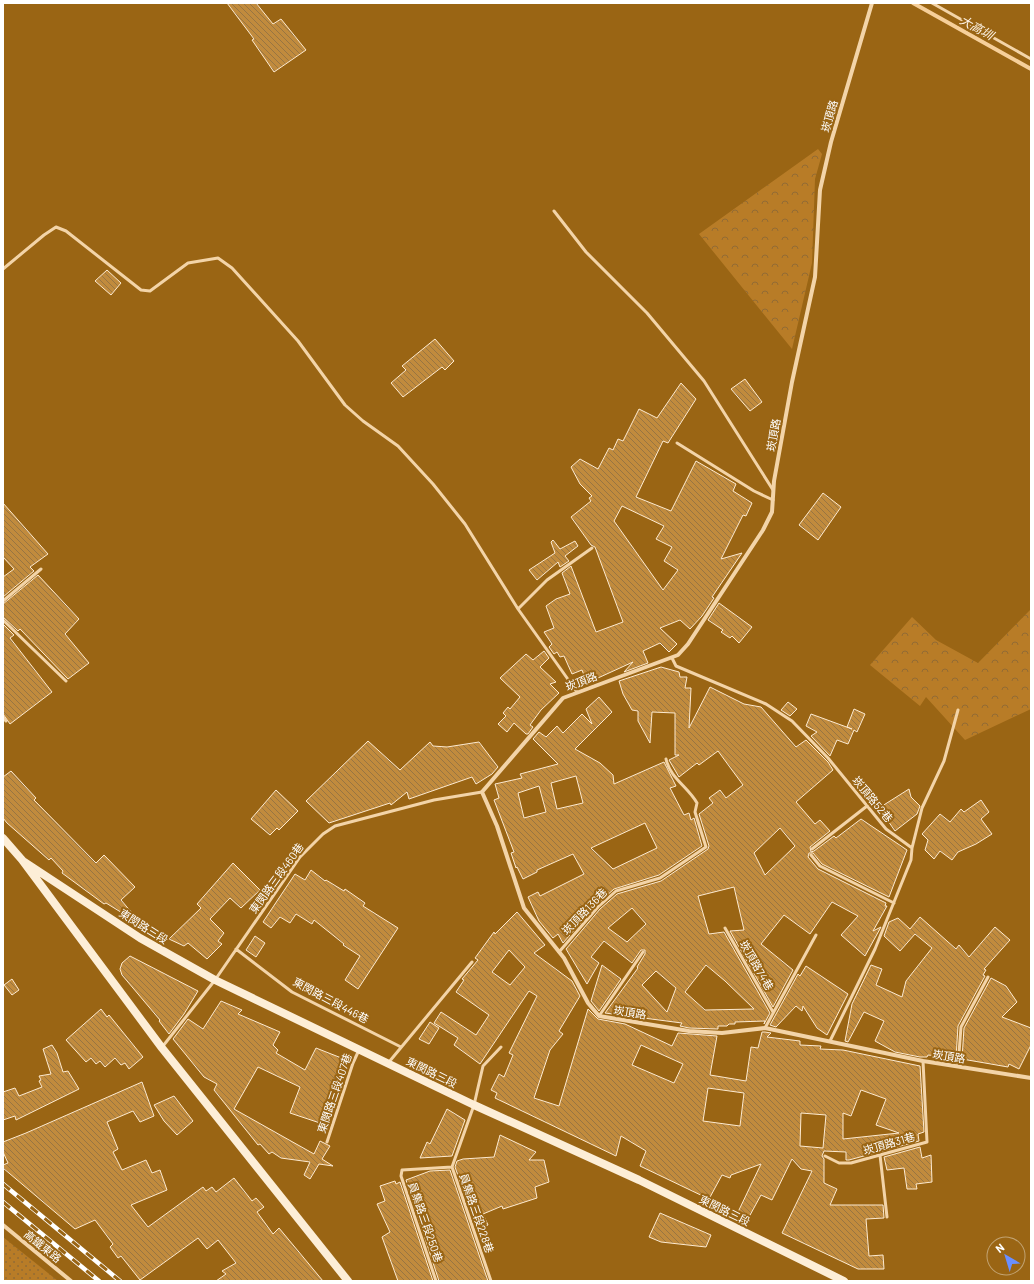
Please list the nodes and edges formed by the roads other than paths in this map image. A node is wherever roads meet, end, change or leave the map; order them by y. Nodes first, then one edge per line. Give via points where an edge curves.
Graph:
1 (872, 3) edge
2 (932, 3) edge
3 (1031, 59) edge
4 (554, 211) dead end
5 (3, 270) edge
6 (677, 442) dead end
7 (773, 490) junction
8 (773, 500) junction
9 (592, 548) dead end
10 (41, 570) dead end
11 (3, 601) edge
12 (518, 609) junction
13 (3, 620) edge
14 (672, 658) junction
15 (66, 681) dead end
16 (576, 692) junction
17 (958, 710) dead end
18 (3, 717) edge
19 (6, 721) dead end
20 (666, 759) dead end
21 (482, 792) junction
22 (867, 806) junction
23 (3, 838) edge
24 (912, 848) junction
25 (812, 849) dead end
26 (811, 855) dead end
27 (23, 861) junction
28 (894, 903) junction
29 (725, 928) dead end
30 (816, 935) dead end
31 (236, 949) junction
32 (559, 952) junction
33 (643, 952) dead end
34 (472, 962) dead end
35 (988, 977) dead end
36 (215, 980) junction
37 (773, 1012) junction
38 (599, 1016) junction
39 (765, 1028) junction
40 (830, 1041) junction
41 (401, 1047) junction
42 (501, 1047) dead end
43 (162, 1048) junction
44 (359, 1050) junction
45 (923, 1061) junction
46 (387, 1063) junction
47 (958, 1066) junction
48 (1031, 1078) edge
49 (474, 1105) junction
50 (327, 1142) dead end
51 (880, 1155) junction
52 (825, 1156) dead end
53 (452, 1167) junction
54 (887, 1217) dead end
55 (3, 1225) edge
56 (71, 1281) edge
57 (348, 1281) edge
58 (436, 1281) edge
59 (491, 1281) edge
60 (844, 1281) edge

1 - 7 street, 崁頂路 via 831,142 820,190 814,277
2 - 3 lane
4 - 7 lane via 586,252 647,313 704,381
5 - 12 lane via 56,227 66,231 140,290 150,291 188,263 218,258 232,268 298,341 345,405 398,446 433,484 464,524
6 - 8 lane via 754,491
7 - 8 street, 崁頂路
8 - 14 street, 崁頂路 via 772,512 764,530 688,644
9 - 12 lane via 547,580
10 - 11 lane
12 - 16 lane
13 - 15 lane
14 - 16 street, 崁頂路
14 - 22 lane, 崁頂路52巷 via 676,666 766,704 792,721 828,758
16 - 21 street, 崁頂路 via 563,698
17 - 24 lane via 944,761 922,808
18 - 19 lane
20 - 32 lane, 崁頂路136巷 via 668,769 692,793 697,803 695,812 706,847 660,878 616,891 598,907
21 - 31 lane, 東閔路三段460巷 via 434,800 335,826 300,857
21 - 32 street, 崁頂路 via 497,826 524,908
22 - 24 lane, 崁頂路52巷 via 886,829
22 - 25 lane
23 - 27 main road
24 - 28 lane via 911,860
26 - 28 lane via 820,866
27 - 36 main road, 東閔路三段 via 140,938
27 - 43 main road
28 - 40 lane via 876,949
29 - 37 lane, 崁頂路74巷
30 - 37 lane, 崁頂路74巷
31 - 36 lane, 東閔路三段460巷
31 - 41 lane, 東閔路三段446巷 via 292,992
32 - 38 street, 崁頂路 via 588,1003
33 - 38 lane
34 - 41 lane
35 - 47 lane via 961,1027
36 - 43 lane, 東閔路三段460巷
36 - 44 main road, 東閔路三段
37 - 39 lane, 崁頂路74巷
38 - 39 street, 崁頂路 via 689,1031 722,1033
39 - 40 street, 崁頂路
40 - 45 street, 崁頂路
41 - 46 lane
42 - 49 lane, 員集路三段228巷 via 483,1066
43 - 57 main road
44 - 46 main road, 東閔路三段
44 - 50 lane, 東閔路三段407巷 via 352,1063
45 - 47 street, 崁頂路
45 - 51 lane, 崁頂路31巷 via 928,1142
46 - 49 main road, 東閔路三段
47 - 48 street, 崁頂路
49 - 53 lane, 員集路三段228巷
49 - 60 main road, 東閔路三段 via 639,1180
51 - 52 lane, 崁頂路31巷 via 851,1163 839,1163
51 - 54 lane
53 - 58 lane, 員集路三段250巷 via 402,1170 401,1176
53 - 59 lane, 員集路三段228巷
55 - 56 street, 高鐵東路

